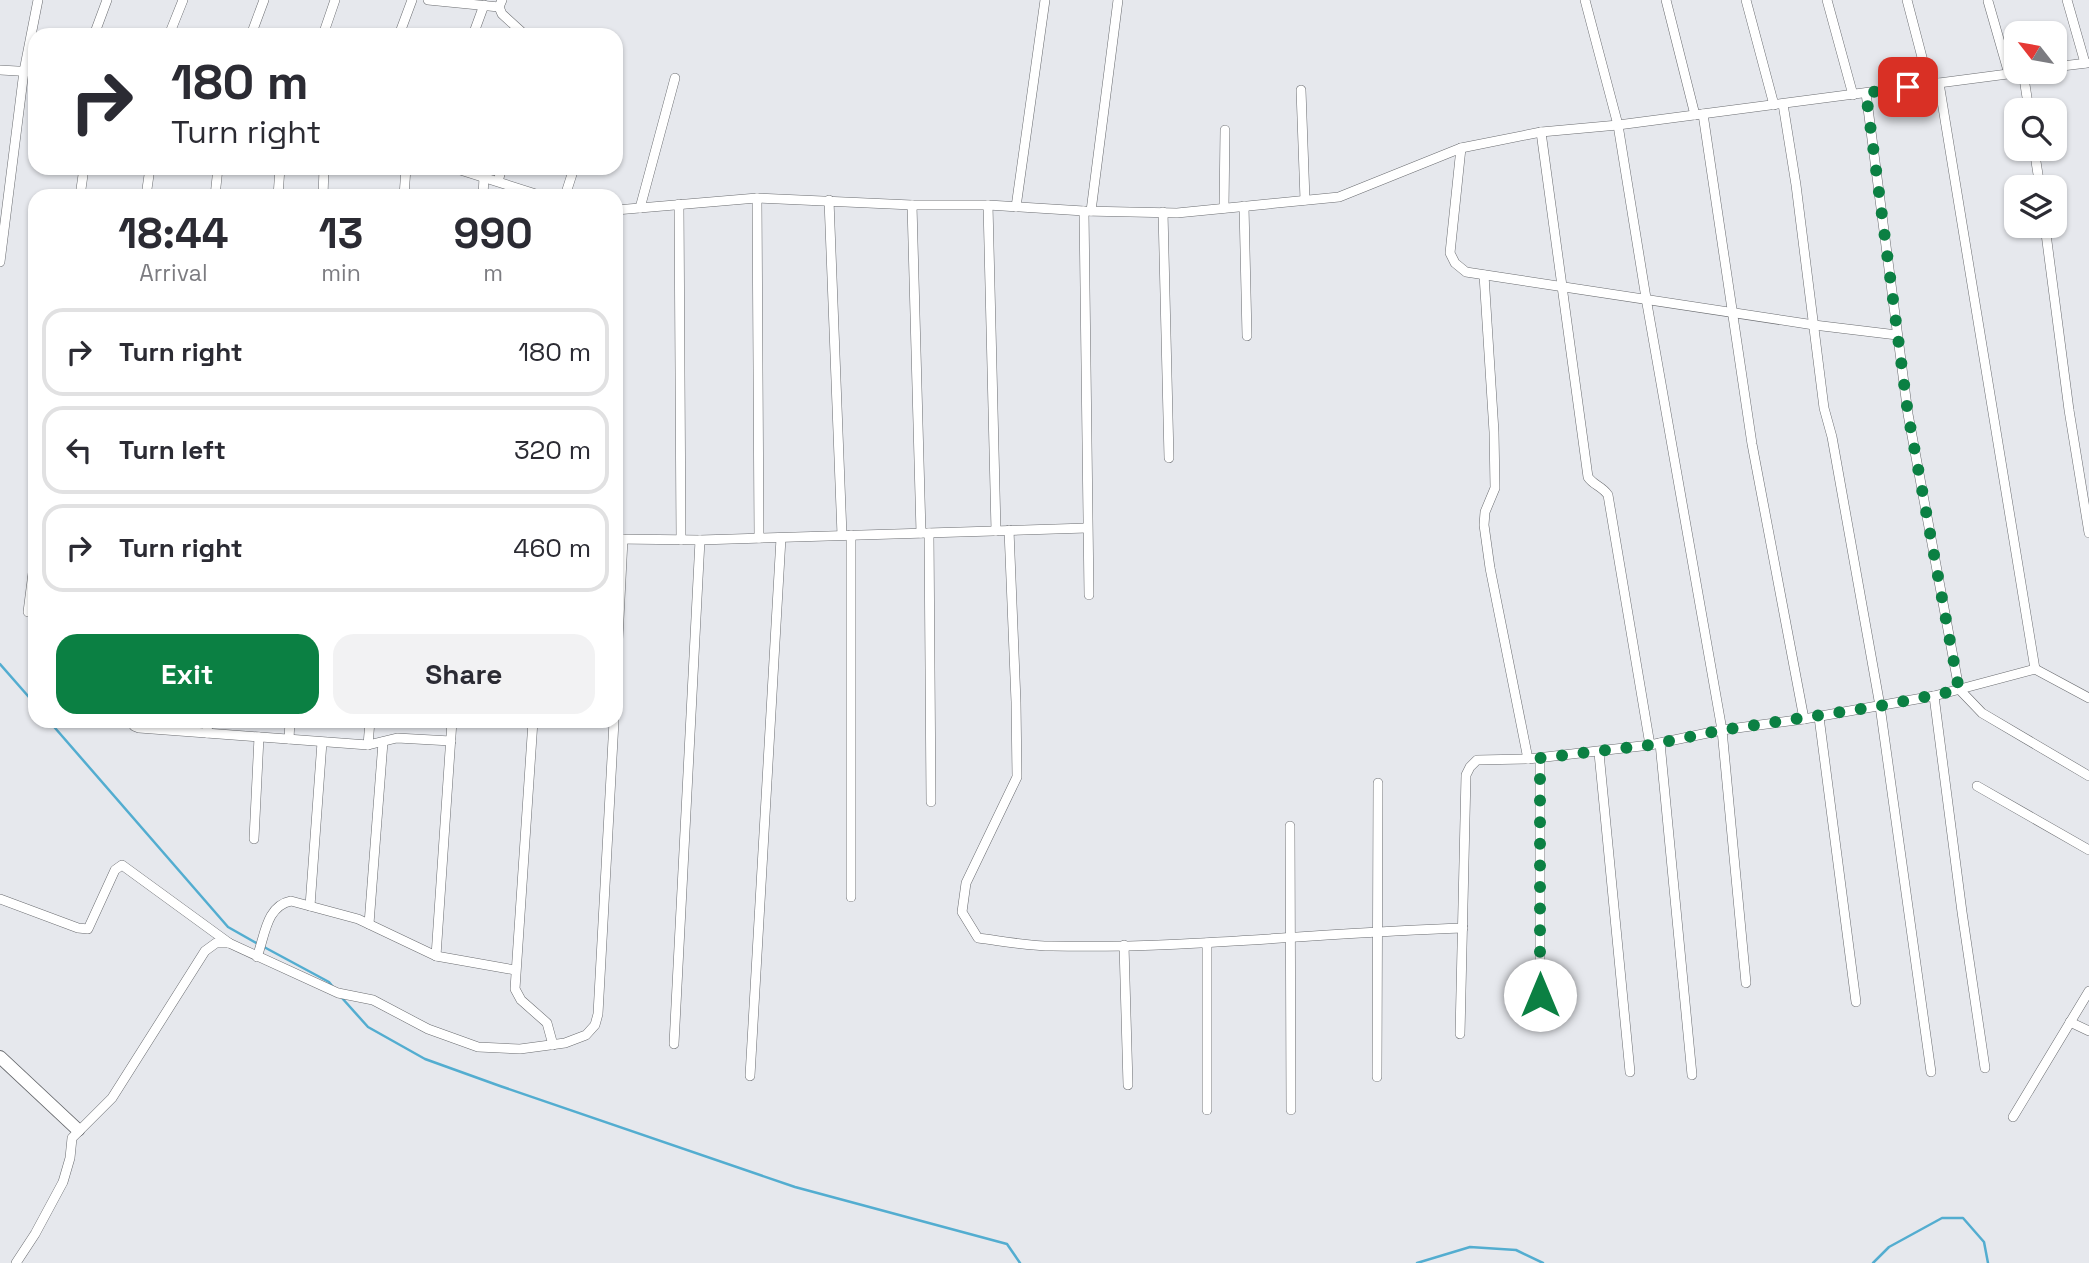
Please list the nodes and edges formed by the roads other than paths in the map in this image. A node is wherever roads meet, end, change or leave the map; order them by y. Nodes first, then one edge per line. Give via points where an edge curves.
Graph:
1 (38, 0) edge
2 (107, 0) edge
3 (183, 0) edge
4 (264, 0) edge
5 (335, 0) edge
6 (412, 0) edge
7 (432, 0) edge
8 (1045, 0) edge
9 (1118, 0) edge
10 (1585, 0) edge
11 (1667, 0) edge
12 (1746, 0) edge
13 (1827, 0) edge
14 (1907, 0) edge
15 (2067, 0) edge
16 (1988, 1) edge
17 (501, 4) edge
18 (484, 5) junction
19 (32, 28) edge
20 (97, 28) edge
21 (172, 28) edge
22 (254, 28) edge
23 (325, 28) edge
24 (402, 28) edge
25 (476, 28) edge
26 (517, 28) edge
27 (28, 51) edge
28 (2004, 57) edge
29 (2087, 63) edge
30 (2067, 65) edge
31 (0, 70) edge
32 (24, 71) junction
33 (28, 71) edge
34 (2004, 75) edge
35 (675, 78) dead end
36 (1934, 84) junction
37 (1301, 90) dead end
38 (1866, 93) junction
39 (1853, 94) junction
40 (1779, 105) junction
41 (1699, 114) junction
42 (1618, 125) junction
43 (1225, 130) dead end
44 (1541, 132) junction
45 (1461, 148) junction
46 (477, 175) edge
47 (500, 175) edge
48 (484, 177) junction
49 (498, 181) junction
50 (483, 189) edge
51 (521, 189) edge
52 (757, 198) junction
53 (829, 200) junction
54 (1305, 200) junction
55 (679, 204) junction
56 (912, 205) junction
57 (989, 205) junction
58 (1244, 206) junction
59 (1016, 207) junction
60 (640, 208) junction
61 (1224, 208) junction
62 (623, 209) edge
63 (1088, 211) junction
64 (1163, 212) junction
65 (2047, 238) edge
66 (0, 261) edge
67 (1484, 275) junction
68 (1561, 285) junction
69 (1646, 298) junction
70 (1733, 312) junction
71 (1814, 325) junction
72 (1897, 335) junction
73 (1247, 336) dead end
74 (1169, 458) dead end
75 (1087, 528) junction
76 (1009, 530) junction
77 (996, 531) junction
78 (925, 533) junction
79 (2089, 533) edge
80 (847, 535) junction
81 (759, 538) junction
82 (780, 538) junction
83 (623, 539) edge
84 (681, 540) junction
85 (701, 540) junction
86 (1089, 595) dead end
87 (2035, 669) junction
88 (1959, 690) junction
89 (1934, 696) junction
90 (2089, 698) edge
91 (1880, 706) junction
92 (1819, 717) junction
93 (1804, 719) junction
94 (139, 728) edge
95 (207, 728) edge
96 (290, 728) edge
97 (369, 728) edge
98 (452, 728) edge
99 (532, 728) edge
100 (614, 728) edge
101 (1722, 730) junction
102 (207, 733) junction
103 (259, 737) junction
104 (289, 739) junction
105 (451, 741) junction
106 (322, 742) junction
107 (383, 742) junction
108 (1655, 744) junction
109 (368, 745) junction
110 (1599, 752) junction
111 (1540, 758) junction
112 (1528, 759) junction
113 (2089, 776) edge
114 (1378, 783) dead end
115 (1977, 786) dead end
116 (931, 802) dead end
117 (1290, 826) dead end
118 (254, 839) dead end
119 (2089, 850) edge
120 (851, 897) dead end
121 (0, 899) edge
122 (310, 906) junction
123 (369, 924) junction
124 (1463, 928) junction
125 (1378, 931) junction
126 (1291, 937) junction
127 (229, 943) junction
128 (1207, 943) junction
129 (1124, 945) junction
130 (436, 956) junction
131 (257, 957) junction
132 (515, 970) junction
133 (1746, 983) dead end
134 (2089, 991) edge
135 (1540, 995) dead end
136 (1856, 1002) dead end
137 (2070, 1022) junction
138 (2089, 1031) edge
139 (1460, 1034) dead end
140 (674, 1044) dead end
141 (553, 1045) junction
142 (0, 1057) edge
143 (1985, 1068) dead end
144 (1630, 1072) dead end
145 (1931, 1072) dead end
146 (750, 1076) dead end
147 (1692, 1076) dead end
148 (1377, 1077) dead end
149 (1128, 1085) dead end
150 (1208, 1110) dead end
151 (1291, 1110) dead end
152 (2013, 1117) dead end
153 (78, 1130) junction
154 (16, 1263) edge

1 - 19 street
2 - 20 street
3 - 21 street
4 - 22 street
5 - 23 street
6 - 24 street
7 - 18 street
8 - 59 street
9 - 63 street
10 - 42 street
11 - 41 street
12 - 40 street
13 - 39 street
14 - 36 street
15 - 29 street
16 - 28 street
17 - 18 street
17 - 26 street via 502,14
18 - 25 street
27 - 32 street
29 - 30 street
31 - 32 street
32 - 33 street
32 - 66 street
34 - 36 street
35 - 60 street
36 - 38 street
36 - 87 street
37 - 54 street
38 - 39 street
38 - 72 street
39 - 40 street
40 - 41 street
40 - 71 street via 1797,185
41 - 42 street
41 - 70 street
42 - 44 street
42 - 69 street
43 - 61 street
44 - 45 street
44 - 68 street
45 - 54 street via 1339,197
45 - 67 street via 1450,253 1466,272
46 - 48 street
47 - 49 street
48 - 49 street
48 - 50 street
49 - 51 street
52 - 53 street
52 - 55 street
52 - 81 street
53 - 56 street
53 - 80 street
54 - 58 street
55 - 60 street
55 - 84 street
56 - 57 street
56 - 78 street
57 - 59 street
57 - 77 street
58 - 61 street
58 - 73 street
59 - 63 street
60 - 62 street
61 - 64 street
63 - 64 street
63 - 75 street
64 - 74 street
65 - 79 street
67 - 68 street
67 - 112 street via 1495,488 1484,525
68 - 69 street
68 - 108 street via 1588,477 1608,495
69 - 70 street
69 - 101 street
70 - 71 street
70 - 93 street via 1752,444
71 - 72 street
71 - 91 street
72 - 88 street
75 - 76 street
75 - 86 street
76 - 77 street
76 - 129 street via 1017,777 966,883 962,912 978,938 1050,946
77 - 78 street
78 - 80 street
78 - 116 street
80 - 82 street
80 - 120 street
81 - 82 street
81 - 85 street
82 - 146 street
83 - 84 street
84 - 85 street
85 - 140 street
87 - 88 street
87 - 90 street
88 - 89 street
88 - 113 street via 1982,713
89 - 91 street
89 - 143 street
91 - 92 street
91 - 145 street
92 - 93 street
92 - 136 street
93 - 101 street
94 - 102 street
95 - 102 street
96 - 104 street
97 - 109 street
98 - 105 street
99 - 132 street
100 - 141 street via 598,1014 586,1035
101 - 108 street
101 - 133 street
102 - 103 street
103 - 104 street
103 - 118 street
104 - 106 street
105 - 107 street via 397,738
105 - 130 street
106 - 109 street
106 - 122 street
107 - 109 street
107 - 123 street
108 - 110 street
108 - 147 street
110 - 111 street
110 - 144 street
111 - 112 street
111 - 135 street
112 - 124 street via 1476,760 1466,775
114 - 125 street
115 - 119 street
117 - 126 street
121 - 127 street via 88,929 115,870 122,865
122 - 123 street
122 - 131 street via 291,901 273,911
123 - 130 street
124 - 125 street
124 - 139 street
125 - 126 street
125 - 148 street
126 - 128 street
126 - 151 street
127 - 131 street
127 - 153 street via 216,943 205,951 112,1098
128 - 129 street
128 - 150 street
129 - 149 street
130 - 132 street
131 - 141 street via 338,993 373,1000 478,1047
132 - 141 street via 517,995 547,1023
134 - 137 street
137 - 138 street
137 - 152 street
142 - 153 street
153 - 154 street via 63,1182

